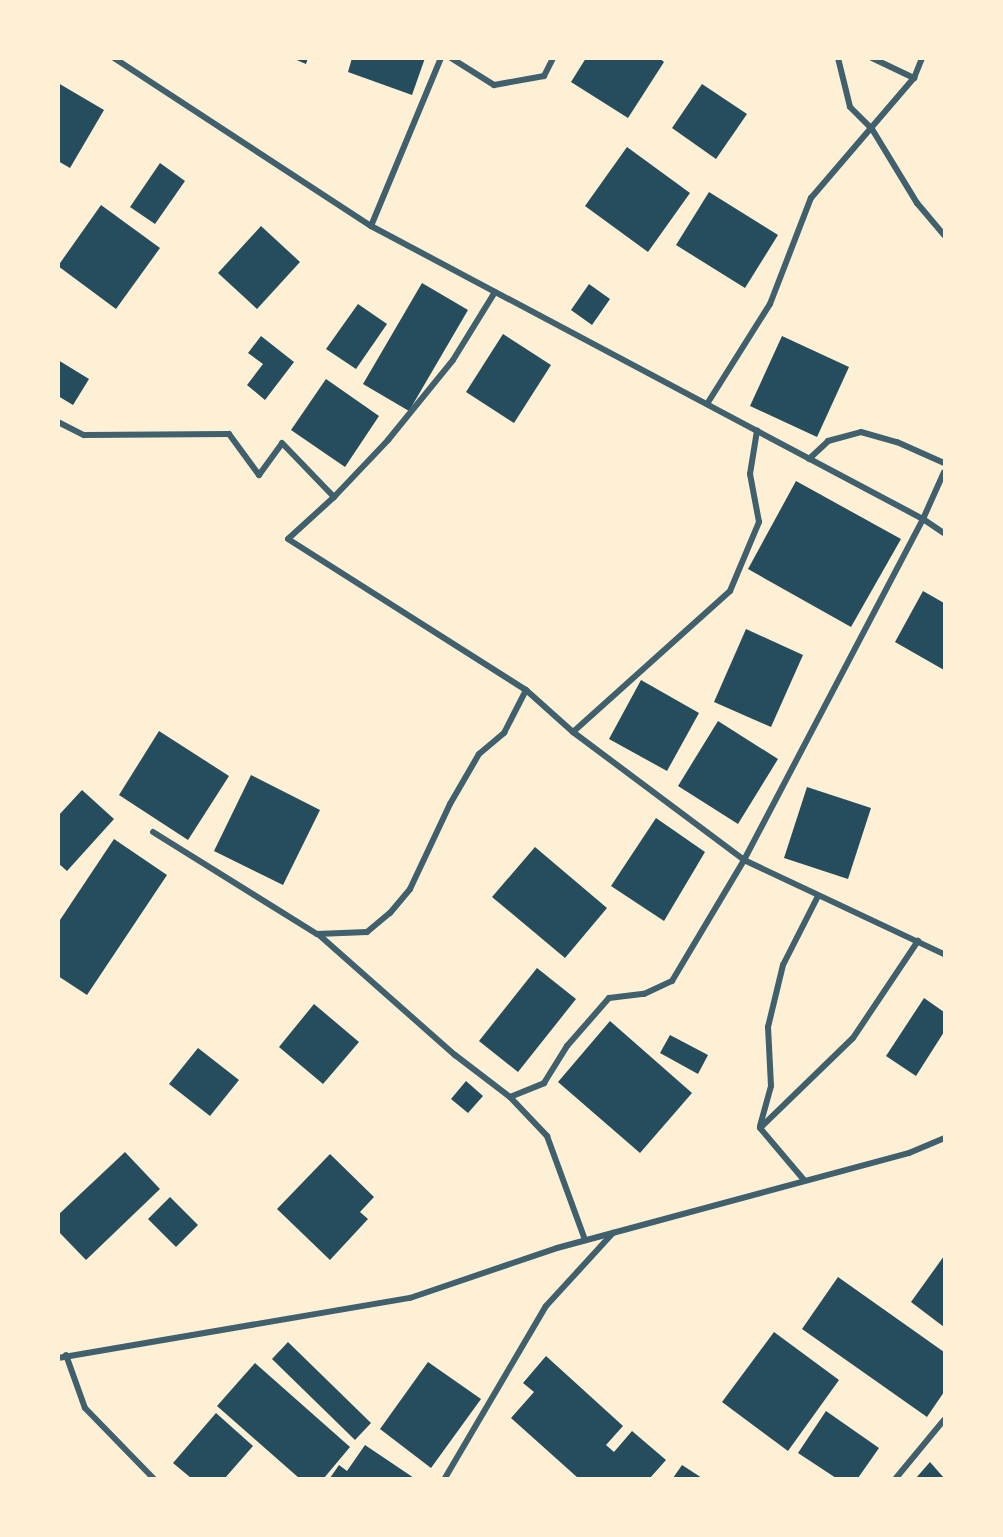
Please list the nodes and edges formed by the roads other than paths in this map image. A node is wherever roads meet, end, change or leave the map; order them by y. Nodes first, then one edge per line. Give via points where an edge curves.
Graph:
1 (114, 58) edge
2 (441, 58) edge
3 (451, 58) edge
4 (553, 58) edge
5 (838, 58) edge
6 (872, 58) edge
7 (922, 58) edge
8 (914, 78) junction
9 (872, 129) junction
10 (371, 226) junction
11 (945, 234) edge
12 (495, 292) junction
13 (708, 404) junction
14 (58, 422) edge
15 (757, 431) junction
16 (809, 459) junction
17 (945, 463) edge
18 (945, 472) edge
19 (334, 497) junction
20 (924, 519) junction
21 (945, 533) edge
22 (526, 690) junction
23 (573, 732) junction
24 (153, 832) dead end
25 (744, 860) junction
26 (818, 896) junction
27 (317, 934) junction
28 (918, 941) junction
29 (945, 954) edge
30 (510, 1096) junction
31 (760, 1128) junction
32 (945, 1138) edge
33 (804, 1180) junction
34 (614, 1232) junction
35 (585, 1240) junction
36 (66, 1355) junction
37 (58, 1358) edge
38 (945, 1420) edge
39 (153, 1479) edge
40 (445, 1479) edge
41 (896, 1479) edge

1 - 10 street
2 - 10 street
3 - 4 street via 494,85 544,76
5 - 9 street via 850,107
6 - 8 street
7 - 8 street
8 - 9 street
9 - 11 street via 917,203
9 - 13 street via 811,198 770,304
10 - 12 street
12 - 13 street
12 - 19 street via 453,360 388,440
13 - 15 street
14 - 19 street via 84,435 229,434 259,475 282,443
15 - 16 street
15 - 23 street via 750,474 759,522 730,591
16 - 17 street via 828,441 861,432 897,442
16 - 20 street
18 - 20 street
19 - 22 street via 288,539
20 - 21 street
20 - 25 street
22 - 23 street
22 - 27 street via 504,733 479,754 450,804 410,889 390,914 367,932
23 - 25 street
24 - 27 street
25 - 26 street
25 - 30 street via 672,981 644,994 609,998 567,1046 544,1083
26 - 28 street
26 - 31 street via 783,965 768,1027 771,1086
27 - 30 street via 455,1055
28 - 29 street
28 - 31 street via 853,1038
30 - 35 street via 547,1136
31 - 33 street
32 - 33 street via 909,1153
33 - 34 street
34 - 35 street
34 - 40 street via 546,1306
35 - 36 street via 410,1298
36 - 37 street
36 - 39 street via 85,1408
38 - 41 street

